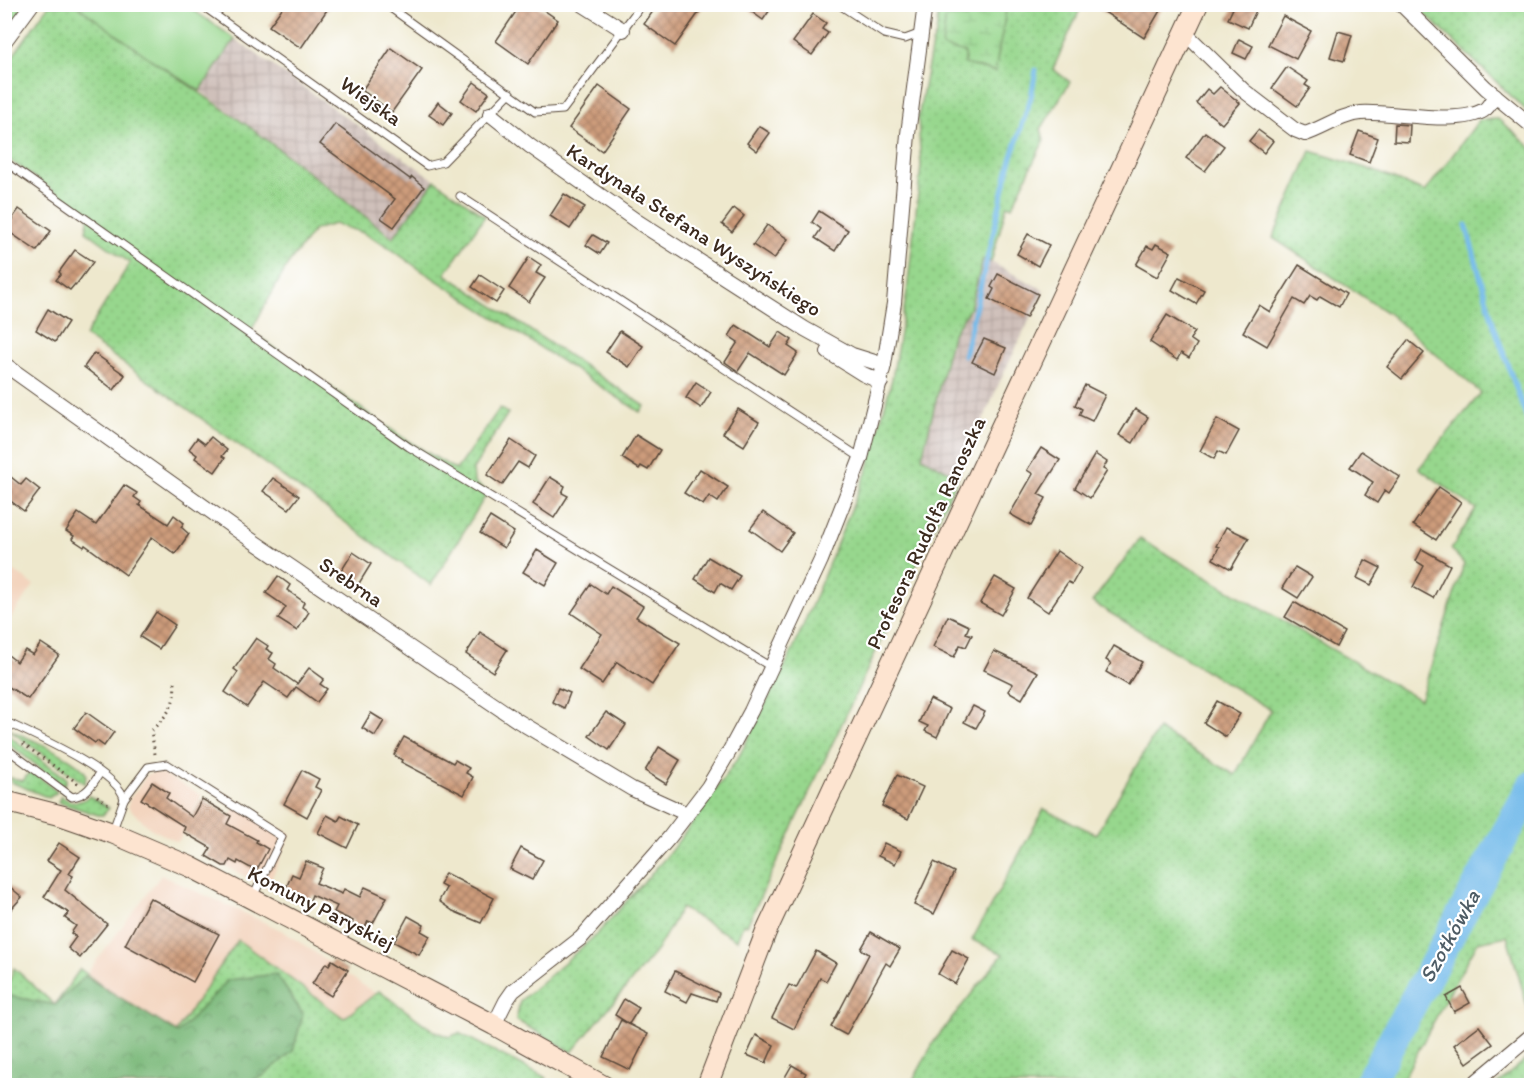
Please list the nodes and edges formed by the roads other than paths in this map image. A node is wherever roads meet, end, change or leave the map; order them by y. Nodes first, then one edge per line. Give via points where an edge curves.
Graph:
1 (32, 4) edge
2 (200, 4) edge
3 (385, 4) edge
4 (582, 4) edge
5 (642, 4) edge
6 (838, 4) edge
7 (925, 4) edge
8 (1198, 4) edge
9 (1401, 4) edge
10 (623, 30) junction
11 (922, 33) junction
12 (1185, 33) junction
13 (4, 42) edge
14 (510, 93) junction
15 (1495, 95) junction
16 (490, 114) junction
17 (1532, 126) edge
18 (4, 161) edge
19 (460, 196) dead end
20 (774, 309) junction
21 (4, 364) edge
22 (884, 365) junction
23 (881, 382) junction
24 (861, 458) junction
25 (771, 667) junction
26 (4, 721) edge
27 (4, 747) edge
28 (100, 773) junction
29 (124, 799) junction
30 (4, 801) edge
31 (687, 814) junction
32 (112, 833) junction
33 (252, 900) junction
34 (494, 1025) junction
35 (1532, 1035) edge
36 (604, 1086) edge
37 (706, 1086) edge
38 (1471, 1086) edge

1 - 13 street
2 - 16 lane, Wiejska via 427,166 443,162
3 - 14 lane
4 - 10 street
5 - 10 lane
6 - 11 lane via 884,34 905,39
7 - 11 street
8 - 12 street, Profesora Rudolfa Ranoszka
9 - 15 street
10 - 14 lane via 563,110 535,112
11 - 22 street
12 - 15 street via 1243,90 1305,134 1359,113 1472,115 1486,109
12 - 37 street, Profesora Rudolfa Ranoszka via 766,932
14 - 16 lane, Wiejska
15 - 17 street
16 - 20 street, Kardynała Stefana Wyszyńskiego via 638,222
18 - 25 lane via 410,447
19 - 24 lane
20 - 22 street, Kardynała Stefana Wyszyńskiego via 852,355
20 - 23 street via 827,351
21 - 31 street, Srebrna via 244,535 518,721 632,789
22 - 23 street
23 - 24 street
24 - 25 street via 821,560
25 - 31 street via 730,750
26 - 28 lane
27 - 28 lane via 72,797 88,790
28 - 29 lane via 119,789
29 - 32 lane
29 - 33 lane via 148,767 167,764 282,837
30 - 32 street, Komuny Paryskiej
31 - 34 street via 581,938 509,996
32 - 33 street, Komuny Paryskiej via 191,867
33 - 34 street, Komuny Paryskiej
34 - 36 street, Komuny Paryskiej
35 - 38 street

